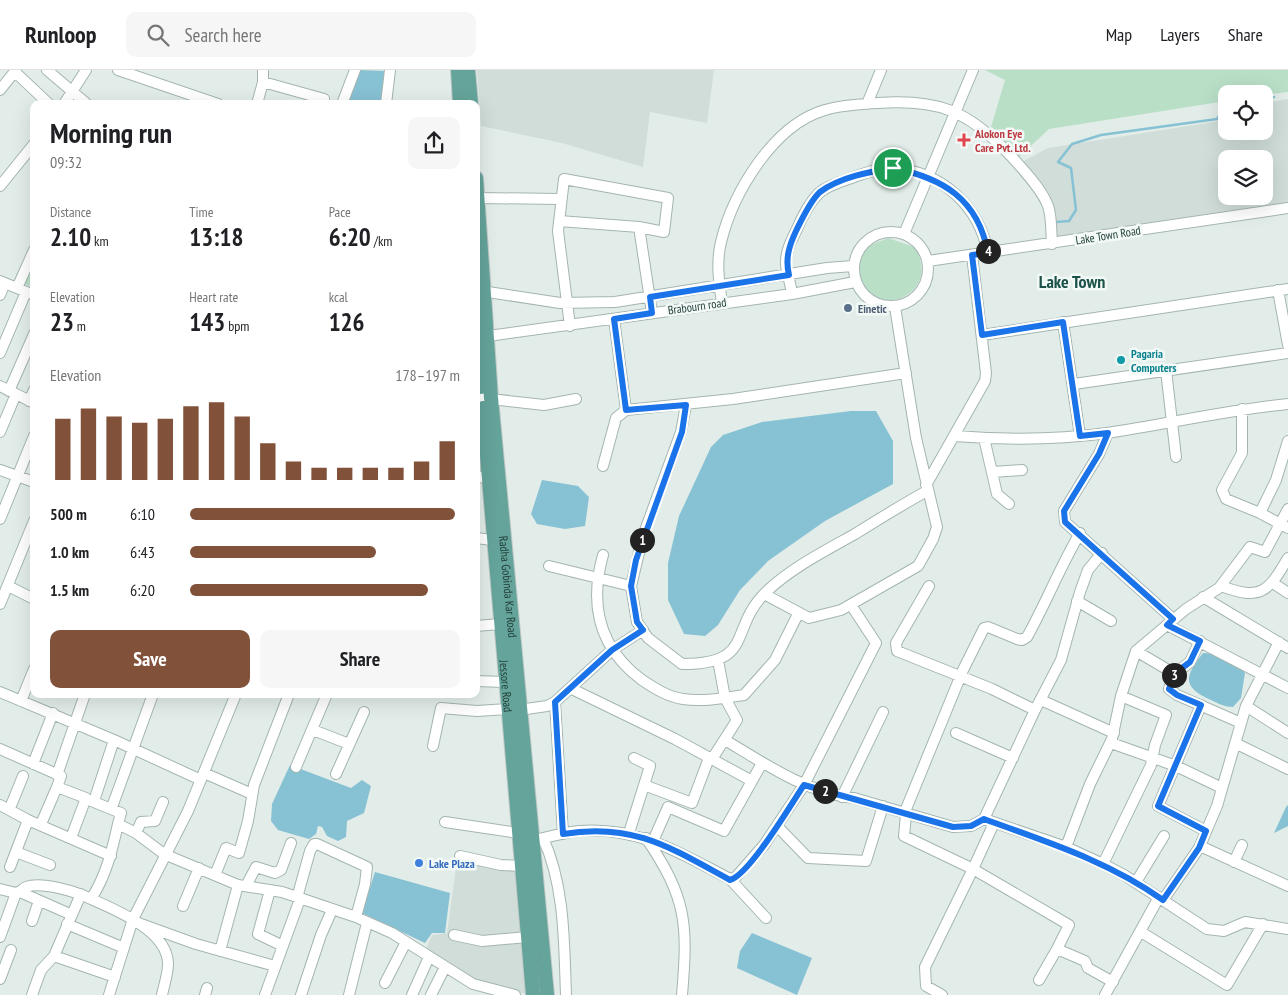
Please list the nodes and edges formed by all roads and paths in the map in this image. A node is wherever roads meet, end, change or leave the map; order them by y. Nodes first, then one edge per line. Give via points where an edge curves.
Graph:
1 (48, 70) edge
2 (86, 70) edge
3 (118, 70) edge
4 (262, 70) edge
5 (355, 70) edge
6 (390, 70) edge
7 (458, 70) edge
8 (468, 70) edge
9 (881, 70) edge
10 (973, 70) edge
11 (15, 71) edge
12 (263, 82) junction
13 (0, 90) edge
14 (73, 91) junction
15 (45, 100) edge
16 (67, 100) edge
17 (83, 100) edge
18 (206, 100) edge
19 (258, 100) edge
20 (324, 100) edge
21 (344, 100) edge
22 (386, 100) edge
23 (460, 100) edge
24 (471, 100) edge
25 (867, 104) junction
26 (955, 113) junction
27 (30, 149) edge
28 (928, 177) junction
29 (0, 186) edge
30 (480, 198) edge
31 (560, 199) junction
32 (1288, 208) edge
33 (559, 221) junction
34 (639, 228) junction
35 (904, 234) junction
36 (1052, 244) junction
37 (988, 253) junction
38 (972, 255) junction
39 (928, 261) junction
40 (854, 266) junction
41 (30, 271) edge
42 (789, 275) junction
43 (3, 282) edge
44 (855, 282) junction
45 (720, 285) junction
46 (1283, 290) edge
47 (26, 292) edge
48 (480, 292) edge
49 (792, 294) junction
50 (0, 295) edge
51 (650, 297) junction
52 (566, 303) junction
53 (722, 303) junction
54 (895, 307) junction
55 (652, 313) junction
56 (614, 319) junction
57 (1063, 322) junction
58 (570, 326) junction
59 (480, 329) edge
60 (982, 335) junction
61 (480, 339) edge
62 (30, 343) edge
63 (1288, 344) edge
64 (1288, 352) edge
65 (0, 353) edge
66 (1166, 370) junction
67 (906, 373) junction
68 (1074, 384) junction
69 (8, 390) edge
70 (486, 398) junction
71 (576, 399) dead end
72 (30, 401) edge
73 (1288, 404) edge
74 (686, 405) junction
75 (1242, 408) junction
76 (626, 410) junction
77 (1173, 422) junction
78 (0, 432) edge
79 (1108, 433) junction
80 (955, 436) junction
81 (1080, 436) junction
82 (984, 438) junction
83 (1288, 441) edge
84 (30, 445) edge
85 (1176, 457) dead end
86 (603, 466) dead end
87 (0, 470) edge
88 (1022, 470) dead end
89 (992, 472) junction
90 (16, 477) junction
91 (482, 477) edge
92 (30, 481) edge
93 (927, 488) junction
94 (1009, 504) dead end
95 (1288, 510) edge
96 (1260, 513) junction
97 (0, 519) edge
98 (1284, 526) edge
99 (30, 529) edge
100 (1080, 533) junction
101 (480, 539) edge
102 (499, 541) junction
103 (1102, 553) junction
104 (603, 554) dead end
105 (1288, 558) edge
106 (549, 566) dead end
107 (597, 578) junction
108 (6, 580) edge
109 (1273, 583) junction
110 (631, 586) junction
111 (929, 586) dead end
112 (1221, 586) junction
113 (1288, 593) edge
114 (764, 594) junction
115 (30, 596) edge
116 (1203, 597) junction
117 (1076, 601) junction
118 (0, 604) edge
119 (851, 605) junction
120 (798, 614) junction
121 (1111, 620) dead end
122 (1170, 622) junction
123 (500, 624) junction
124 (480, 626) edge
125 (643, 630) junction
126 (1200, 641) junction
127 (1284, 645) edge
128 (612, 650) junction
129 (1136, 651) junction
130 (718, 660) junction
131 (1174, 674) junction
132 (1263, 676) junction
133 (30, 678) edge
134 (960, 678) junction
135 (480, 681) edge
136 (504, 682) junction
137 (572, 688) junction
138 (1288, 688) edge
139 (0, 692) edge
140 (1121, 696) junction
141 (83, 698) edge
142 (150, 698) edge
143 (234, 698) edge
144 (288, 698) edge
145 (325, 698) edge
146 (724, 698) junction
147 (1041, 700) junction
148 (20, 701) junction
149 (555, 702) junction
150 (1201, 705) junction
151 (1246, 706) junction
152 (513, 710) junction
153 (1035, 710) junction
154 (364, 712) dead end
155 (883, 712) dead end
156 (53, 713) junction
157 (74, 722) junction
158 (1241, 723) junction
159 (312, 730) junction
160 (956, 733) dead end
161 (1288, 733) edge
162 (1112, 738) junction
163 (114, 740) junction
164 (725, 740) junction
165 (1235, 743) junction
166 (349, 744) junction
167 (433, 746) dead end
168 (0, 749) edge
169 (131, 749) junction
170 (1153, 757) junction
171 (634, 758) dead end
172 (1013, 758) junction
173 (711, 759) junction
174 (762, 763) junction
175 (32, 764) junction
176 (1176, 766) junction
177 (296, 767) dead end
178 (1288, 769) edge
179 (336, 774) dead end
180 (57, 775) junction
181 (23, 776) dead end
182 (202, 777) junction
183 (752, 781) junction
184 (644, 785) junction
185 (804, 785) junction
186 (57, 787) junction
187 (1222, 788) junction
188 (252, 794) junction
189 (842, 797) junction
190 (90, 800) junction
191 (164, 802) dead end
192 (883, 806) junction
193 (3, 807) edge
194 (112, 808) junction
195 (905, 814) junction
196 (28, 820) junction
197 (989, 821) junction
198 (446, 822) dead end
199 (41, 824) junction
200 (118, 824) junction
201 (777, 826) junction
202 (1206, 831) junction
203 (136, 833) junction
204 (629, 833) junction
205 (563, 834) junction
206 (1164, 836) dead end
207 (71, 838) junction
208 (528, 839) junction
209 (649, 840) junction
210 (291, 843) dead end
211 (1242, 845) dead end
212 (1200, 846) junction
213 (1066, 847) junction
214 (16, 852) junction
215 (164, 854) junction
216 (111, 856) junction
217 (460, 856) dead end
218 (1234, 862) junction
219 (1103, 864) junction
220 (50, 865) dead end
221 (521, 866) junction
222 (10, 867) dead end
223 (199, 868) junction
224 (973, 869) junction
225 (215, 875) junction
226 (730, 880) junction
227 (1136, 882) junction
228 (242, 886) junction
229 (1288, 886) edge
230 (0, 889) edge
231 (270, 890) junction
232 (18, 892) junction
233 (81, 894) junction
234 (299, 898) junction
235 (91, 899) junction
236 (1161, 899) junction
237 (39, 901) junction
238 (183, 906) dead end
239 (332, 910) junction
240 (356, 917) junction
241 (766, 918) dead end
242 (70, 920) junction
243 (135, 921) junction
244 (32, 922) dead end
245 (368, 923) junction
246 (1263, 924) junction
247 (1288, 929) edge
248 (1141, 932) junction
249 (454, 935) dead end
250 (0, 937) edge
251 (527, 937) junction
252 (406, 942) junction
253 (283, 946) junction
254 (124, 948) junction
255 (1057, 949) junction
256 (11, 950) dead end
257 (220, 951) junction
258 (54, 956) junction
259 (429, 957) junction
260 (275, 966) junction
261 (445, 967) junction
262 (115, 977) junction
263 (0, 979) edge
264 (1040, 980) dead end
265 (1112, 982) junction
266 (385, 983) dead end
267 (479, 991) edge
268 (496, 993) edge
269 (32, 995) edge
270 (109, 995) edge
271 (162, 995) edge
272 (265, 995) edge
273 (301, 995) edge
274 (349, 995) edge
275 (412, 995) edge
276 (431, 995) edge
277 (515, 995) edge
278 (533, 995) edge
279 (547, 995) edge
280 (566, 995) edge
281 (682, 995) edge
282 (942, 995) edge
283 (1106, 995) edge

1 - 14 street
2 - 14 street
3 - 18 street
4 - 12 street
5 - 21 street
6 - 22 street
7 - 23 main road
8 - 24 main road
9 - 25 street
10 - 26 street
11 - 13 street
11 - 15 street
12 - 19 street
12 - 20 street
14 - 16 street
14 - 17 street
25 - 26 street via 931,103
25 - 45 street via 824,110 791,128 770,148 744,183 730,215 720,244
26 - 28 street
26 - 36 street via 991,135 1029,177 1048,206
27 - 29 street
28 - 35 street
28 - 37 street via 947,186 967,204 985,237
28 - 42 street via 893,168 866,173 820,193 802,218 790,245 786,264
30 - 31 street
31 - 33 street
31 - 34 street via 564,179 668,198 664,232
32 - 36 street, Lake Town Road
33 - 34 street
33 - 52 street
34 - 51 street
35 - 39 street via 915,240
35 - 40 street via 890,231 865,241 857,252
36 - 37 street, Lake Town Road
37 - 38 street, Lake Town Road
38 - 39 street, Lake Town Road
38 - 60 street
39 - 54 street via 921,292 914,299
40 - 42 street
40 - 44 street
41 - 47 street
42 - 45 street
42 - 49 street
43 - 47 street
43 - 50 street
44 - 49 street, Brabourn road
44 - 54 street via 875,304
45 - 51 street
45 - 53 street
46 - 57 street
46 - 63 street
47 - 65 street
48 - 52 street
49 - 53 street, Brabourn road
51 - 52 street
51 - 55 street
52 - 58 street
53 - 55 street, Brabourn road
54 - 67 street
55 - 56 street, Brabourn road
56 - 58 street, Brabourn road
56 - 76 street
57 - 60 street
57 - 68 street
58 - 59 street, Brabourn road
60 - 80 street via 985,382
61 - 70 main road, Jessore Road
62 - 69 street
64 - 66 street
66 - 68 street
66 - 77 street
67 - 74 street
67 - 93 street
68 - 81 street
69 - 72 street
69 - 78 street
70 - 71 street via 544,405
70 - 91 main road, Jessore Road
70 - 102 main road, Radha Gobinda Kar Road
73 - 75 street
74 - 76 street
74 - 110 street via 682,432 643,536
75 - 77 street
75 - 96 street via 1242,453 1222,490 1226,499
76 - 86 street via 616,418
77 - 79 street
77 - 85 street
79 - 81 street
79 - 100 street via 1064,511 1065,522
80 - 82 street
80 - 93 street
81 - 82 street
82 - 89 street
83 - 96 street via 1276,480
84 - 90 street
87 - 90 street
88 - 89 street
89 - 94 street via 998,494
90 - 92 street
90 - 97 street
91 - 102 main road, Jessore Road
93 - 114 street via 774,584
93 - 119 street via 937,527 918,566
95 - 98 street
96 - 98 street
98 - 112 street via 1265,552 1250,547
99 - 108 street
100 - 103 street
100 - 134 street via 1027,637 1017,639 986,627
101 - 102 street
102 - 123 main road, Jessore Road
102 - 152 main road, Radha Gobinda Kar Road
103 - 117 street via 1088,570
103 - 122 street
104 - 107 street
105 - 109 street
106 - 107 street
107 - 110 street
107 - 128 street via 601,627
108 - 115 street
108 - 118 street
109 - 112 street via 1259,592 1240,593
109 - 113 street
110 - 125 street via 637,622
111 - 134 street via 895,648
112 - 116 street
114 - 120 street
114 - 130 street via 748,614 739,644
116 - 122 street
116 - 127 street
117 - 121 street
117 - 147 street via 1061,660
119 - 120 street via 816,618
119 - 185 street via 876,644
120 - 146 street via 774,660 752,687 744,695
122 - 126 street
122 - 129 street
123 - 124 street
123 - 136 main road, Jessore Road
125 - 128 street
125 - 130 street via 664,652 682,664
126 - 131 street via 1190,662
126 - 132 street
127 - 132 street
128 - 137 street
128 - 146 street via 630,671 667,695 683,699
129 - 131 street
129 - 140 street
130 - 146 street
131 - 150 street via 1169,689
132 - 138 street
132 - 151 street
133 - 148 street
134 - 153 street
134 - 195 street
135 - 136 street
136 - 152 main road, Jessore Road
137 - 149 street
137 - 173 street
139 - 148 street
140 - 162 street
140 - 170 street via 1166,715
141 - 157 street
142 - 169 street
143 - 182 street
144 - 188 street
145 - 159 street
146 - 164 street via 737,720
147 - 153 street
147 - 162 street
148 - 156 street
149 - 152 street
149 - 205 street
150 - 158 street
150 - 176 street
151 - 158 street
151 - 161 street
152 - 167 street via 441,708
152 - 208 main road, Jessore Road
153 - 172 street
154 - 166 street
155 - 189 street
156 - 157 street
156 - 175 street
157 - 163 street
157 - 180 street
158 - 165 street
159 - 166 street
159 - 177 street
160 - 172 street
162 - 170 street
162 - 213 street
163 - 169 street
163 - 190 street
164 - 173 street
164 - 174 street
165 - 178 street
165 - 187 street
166 - 179 street
168 - 175 street
169 - 182 street
169 - 194 street
170 - 176 street
170 - 219 street
171 - 184 street via 650,766
172 - 197 street
173 - 183 street
173 - 184 street via 692,803
174 - 183 street
174 - 185 street
175 - 180 street
176 - 187 street
176 - 202 street via 1158,806
180 - 186 street via 61,776
181 - 193 street
182 - 188 street
182 - 215 street
183 - 209 street via 724,831 668,807
184 - 204 street
185 - 189 street
185 - 201 street
186 - 190 street
186 - 199 street
187 - 202 street
188 - 225 street via 239,853 226,848
189 - 192 street
190 - 194 street
190 - 207 street
191 - 203 street via 155,821 141,822
192 - 195 street
192 - 201 street via 866,861 808,858
193 - 196 street
194 - 200 street via 121,812
195 - 197 street via 953,827
195 - 224 street via 904,836
196 - 199 street
196 - 214 street
197 - 213 street
197 - 224 street
198 - 208 street
199 - 207 street
200 - 203 street
200 - 216 street
201 - 226 street via 741,873
202 - 212 street
203 - 215 street
204 - 205 street via 579,831
204 - 209 street
205 - 208 street
206 - 227 street
207 - 216 street
208 - 221 main road, Jessore Road
208 - 279 main road
208 - 280 street via 549,852 559,891
209 - 226 street
209 - 281 street via 678,894 683,915 686,950
210 - 228 street via 281,870 275,873 256,867
211 - 218 street
212 - 218 street
212 - 236 street
213 - 219 street
214 - 220 street
214 - 222 street
215 - 223 street
215 - 243 street
216 - 235 street
217 - 221 street via 501,866
218 - 229 street
219 - 227 street
221 - 251 main road, Jessore Road
223 - 225 street
223 - 238 street
224 - 255 street via 1069,925
224 - 282 street via 926,967 926,986
225 - 228 street
226 - 241 street
227 - 236 street
228 - 231 street
228 - 257 street
230 - 232 street
231 - 234 street
231 - 253 street via 258,934
232 - 233 street via 27,887 45,886
232 - 237 street
232 - 250 street
233 - 235 street
233 - 242 street
234 - 239 street
234 - 240 street via 310,851 317,844 366,867
234 - 253 street
235 - 243 street
236 - 246 street via 1207,929 1216,931 1245,922
236 - 248 street
237 - 242 street
237 - 244 street
239 - 240 street
239 - 273 street
240 - 245 street
242 - 254 street
242 - 258 street
243 - 254 street
243 - 257 street
243 - 271 street via 165,950 168,963
245 - 252 street
245 - 274 street
246 - 247 street
246 - 248 street via 1228,985
248 - 265 street
249 - 251 street via 482,941
251 - 278 main road, Jessore Road
252 - 259 street
252 - 266 street
253 - 260 street
254 - 262 street
255 - 264 street
255 - 265 street via 1086,961 1088,968
256 - 263 street
257 - 260 street
258 - 262 street
258 - 269 street via 41,970
259 - 261 street
259 - 275 street
260 - 272 street
261 - 267 street
261 - 276 street
262 - 270 street
265 - 283 street
267 - 268 street
268 - 277 street

